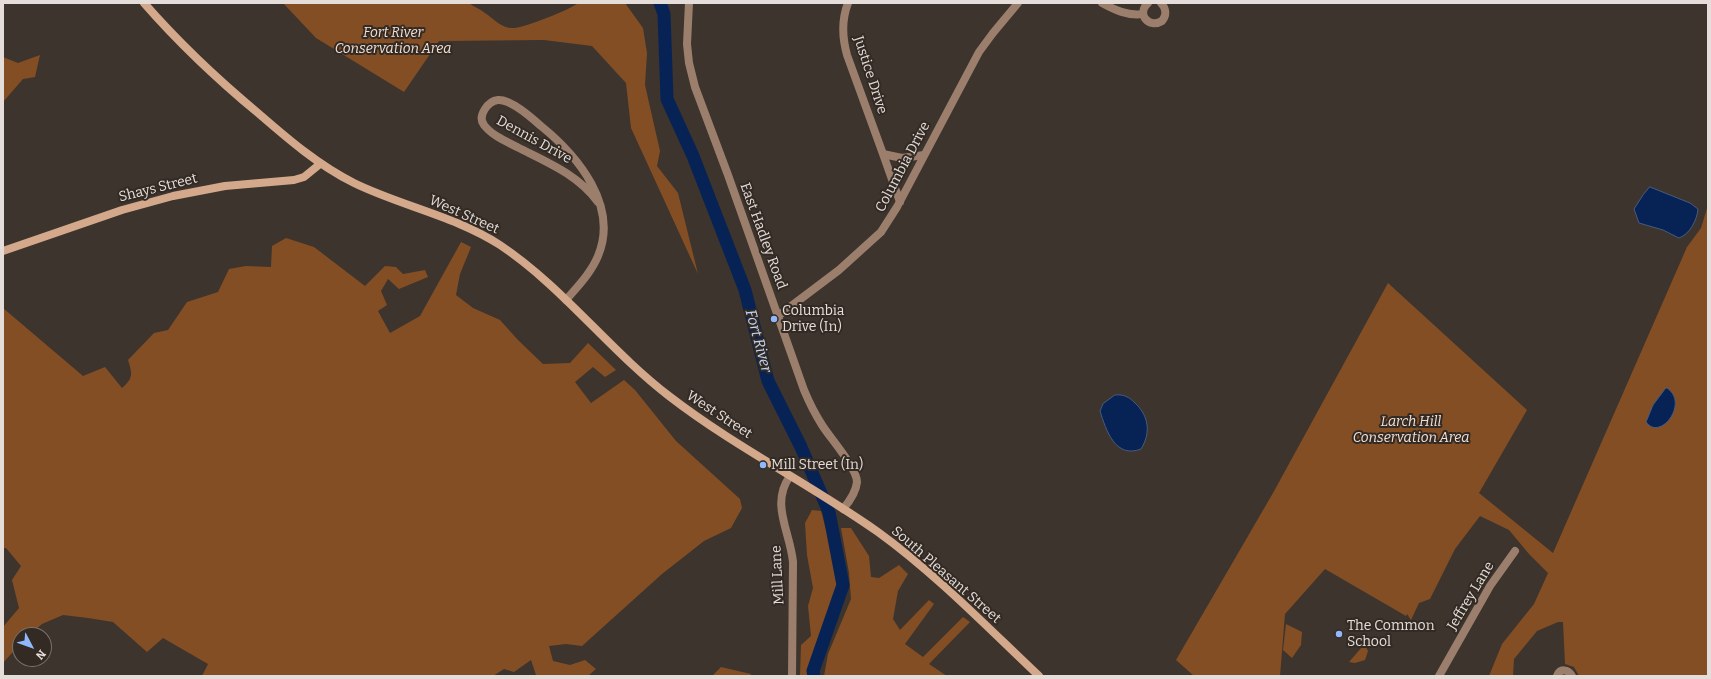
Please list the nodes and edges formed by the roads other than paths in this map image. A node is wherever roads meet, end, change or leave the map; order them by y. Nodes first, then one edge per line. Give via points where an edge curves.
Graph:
1 (144, 3) edge
2 (689, 3) edge
3 (848, 3) edge
4 (1018, 3) edge
5 (1102, 3) edge
6 (1148, 3) edge
7 (1161, 3) edge
8 (1143, 14) junction
9 (883, 154) junction
10 (924, 155) junction
11 (320, 164) junction
12 (598, 202) junction
13 (900, 202) junction
14 (3, 251) edge
15 (566, 300) junction
16 (778, 316) junction
17 (790, 476) junction
18 (843, 509) junction
19 (1516, 551) dead end
20 (792, 676) edge
21 (1039, 676) edge
22 (1439, 676) edge
23 (1557, 676) edge
24 (1572, 676) edge

1 - 11 main road, West Street via 179,42 218,79
2 - 16 street, East Hadley Road via 687,44 695,87
3 - 9 street, Justice Drive via 843,22 847,55
4 - 10 street, Columbia Drive via 979,52
5 - 8 street via 1124,13
6 - 8 street via 1144,6
7 - 8 street via 1165,12 1160,22 1149,22
9 - 10 street via 902,158
9 - 13 street, Justice Drive
10 - 13 street, Columbia Drive
11 - 14 main road, Shays Street via 304,177 294,180 208,189 154,201
11 - 15 main road, West Street via 369,190 454,222 493,241 525,264
12 - 12 street, Dennis Drive via 584,171 550,134 510,104 498,100 489,104 482,118 487,129 572,176
12 - 15 street, Dennis Drive via 603,229 600,249 593,266
13 - 16 street, Columbia Drive via 877,237 834,274
15 - 17 main road, West Street via 661,390
16 - 18 street, East Hadley Road via 808,399 822,426 847,460 856,478 854,493
17 - 18 main road, South Pleasant Street
17 - 20 street, Mill Lane via 782,489 780,504 793,562
18 - 21 main road, South Pleasant Street via 921,566
19 - 22 street, Jeffrey Lane via 1490,586
23 - 24 street via 1564,670

